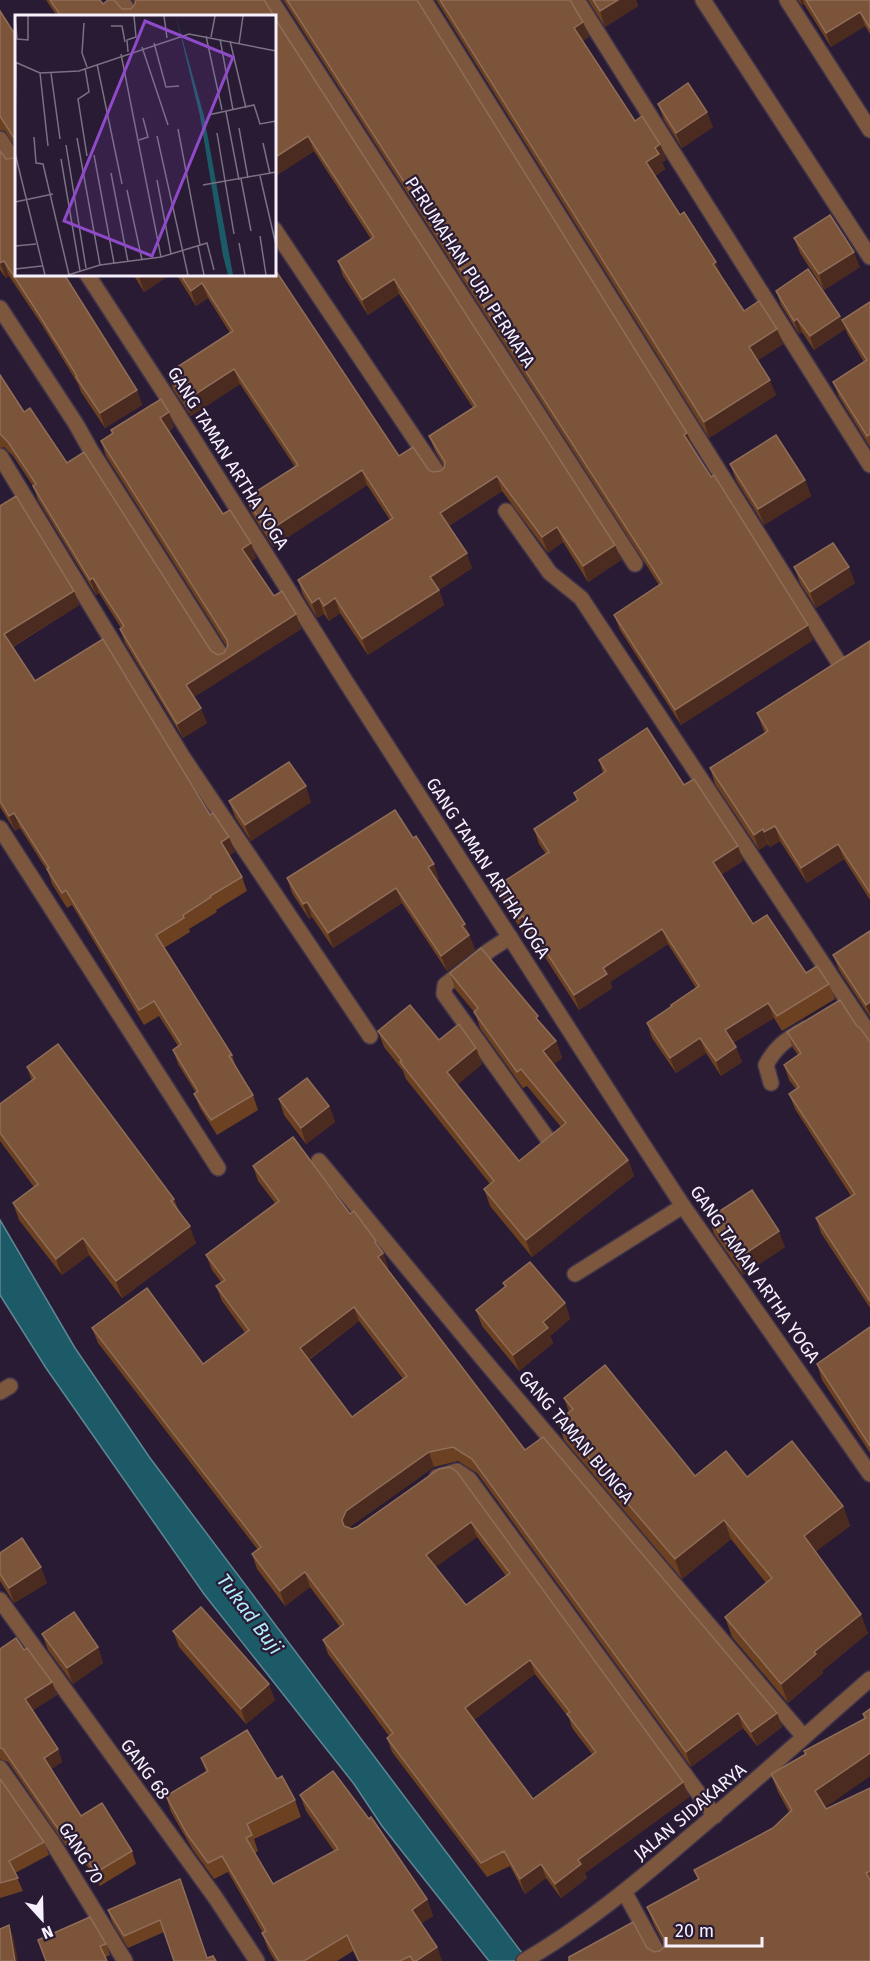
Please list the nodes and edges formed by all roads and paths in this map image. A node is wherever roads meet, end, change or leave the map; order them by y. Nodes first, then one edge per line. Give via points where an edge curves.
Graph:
1 (122, 0) edge
2 (271, 0) edge
3 (423, 0) edge
4 (577, 0) edge
5 (703, 0) edge
6 (787, 0) edge
7 (131, 15) edge
8 (870, 130) edge
9 (0, 139) edge
10 (15, 163) edge
11 (276, 232) edge
12 (870, 257) edge
13 (88, 276) edge
14 (0, 308) edge
15 (107, 439) edge
16 (90, 449) junction
17 (0, 456) edge
18 (870, 465) edge
19 (441, 478) edge
20 (506, 511) dead end
21 (635, 564) dead end
22 (224, 660) edge
23 (839, 663) edge
24 (0, 828) edge
25 (510, 937) junction
26 (822, 1019) edge
27 (870, 1035) edge
28 (370, 1036) dead end
29 (771, 1083) dead end
30 (550, 1142) edge
31 (319, 1161) dead end
32 (218, 1168) dead end
33 (683, 1206) junction
34 (575, 1274) dead end
35 (870, 1474) edge
36 (421, 1488) edge
37 (0, 1600) edge
38 (870, 1679) edge
39 (804, 1737) junction
40 (0, 1768) edge
41 (715, 1816) junction
42 (625, 1893) junction
43 (125, 1961) edge
44 (257, 1961) edge
45 (524, 1961) edge
46 (662, 1961) edge

1 - 7 street
2 - 21 street, PERUMAHAN PURI PERMATA
3 - 23 street
4 - 18 street
5 - 12 street
6 - 8 street
9 - 10 street
11 - 19 street
13 - 25 street, GANG TAMAN ARTHA YOGA via 164,403
14 - 16 street
15 - 16 street
16 - 22 street
17 - 28 street via 182,756
20 - 27 street via 550,573 581,598 845,1005
24 - 32 street
25 - 30 street via 445,985 444,994
25 - 33 street, GANG TAMAN ARTHA YOGA
26 - 29 street via 773,1052 766,1065
31 - 39 street, GANG TAMAN BUNGA
33 - 34 street
33 - 35 street, GANG TAMAN ARTHA YOGA
36 - 41 street via 440,1475 457,1471 469,1479
37 - 44 street, GANG 68
38 - 39 street, JALAN SIDAKARYA
39 - 41 street, JALAN SIDAKARYA
40 - 43 street, GANG 70 via 51,1840
41 - 42 street, JALAN SIDAKARYA
42 - 45 street, JALAN SIDAKARYA
42 - 46 street

